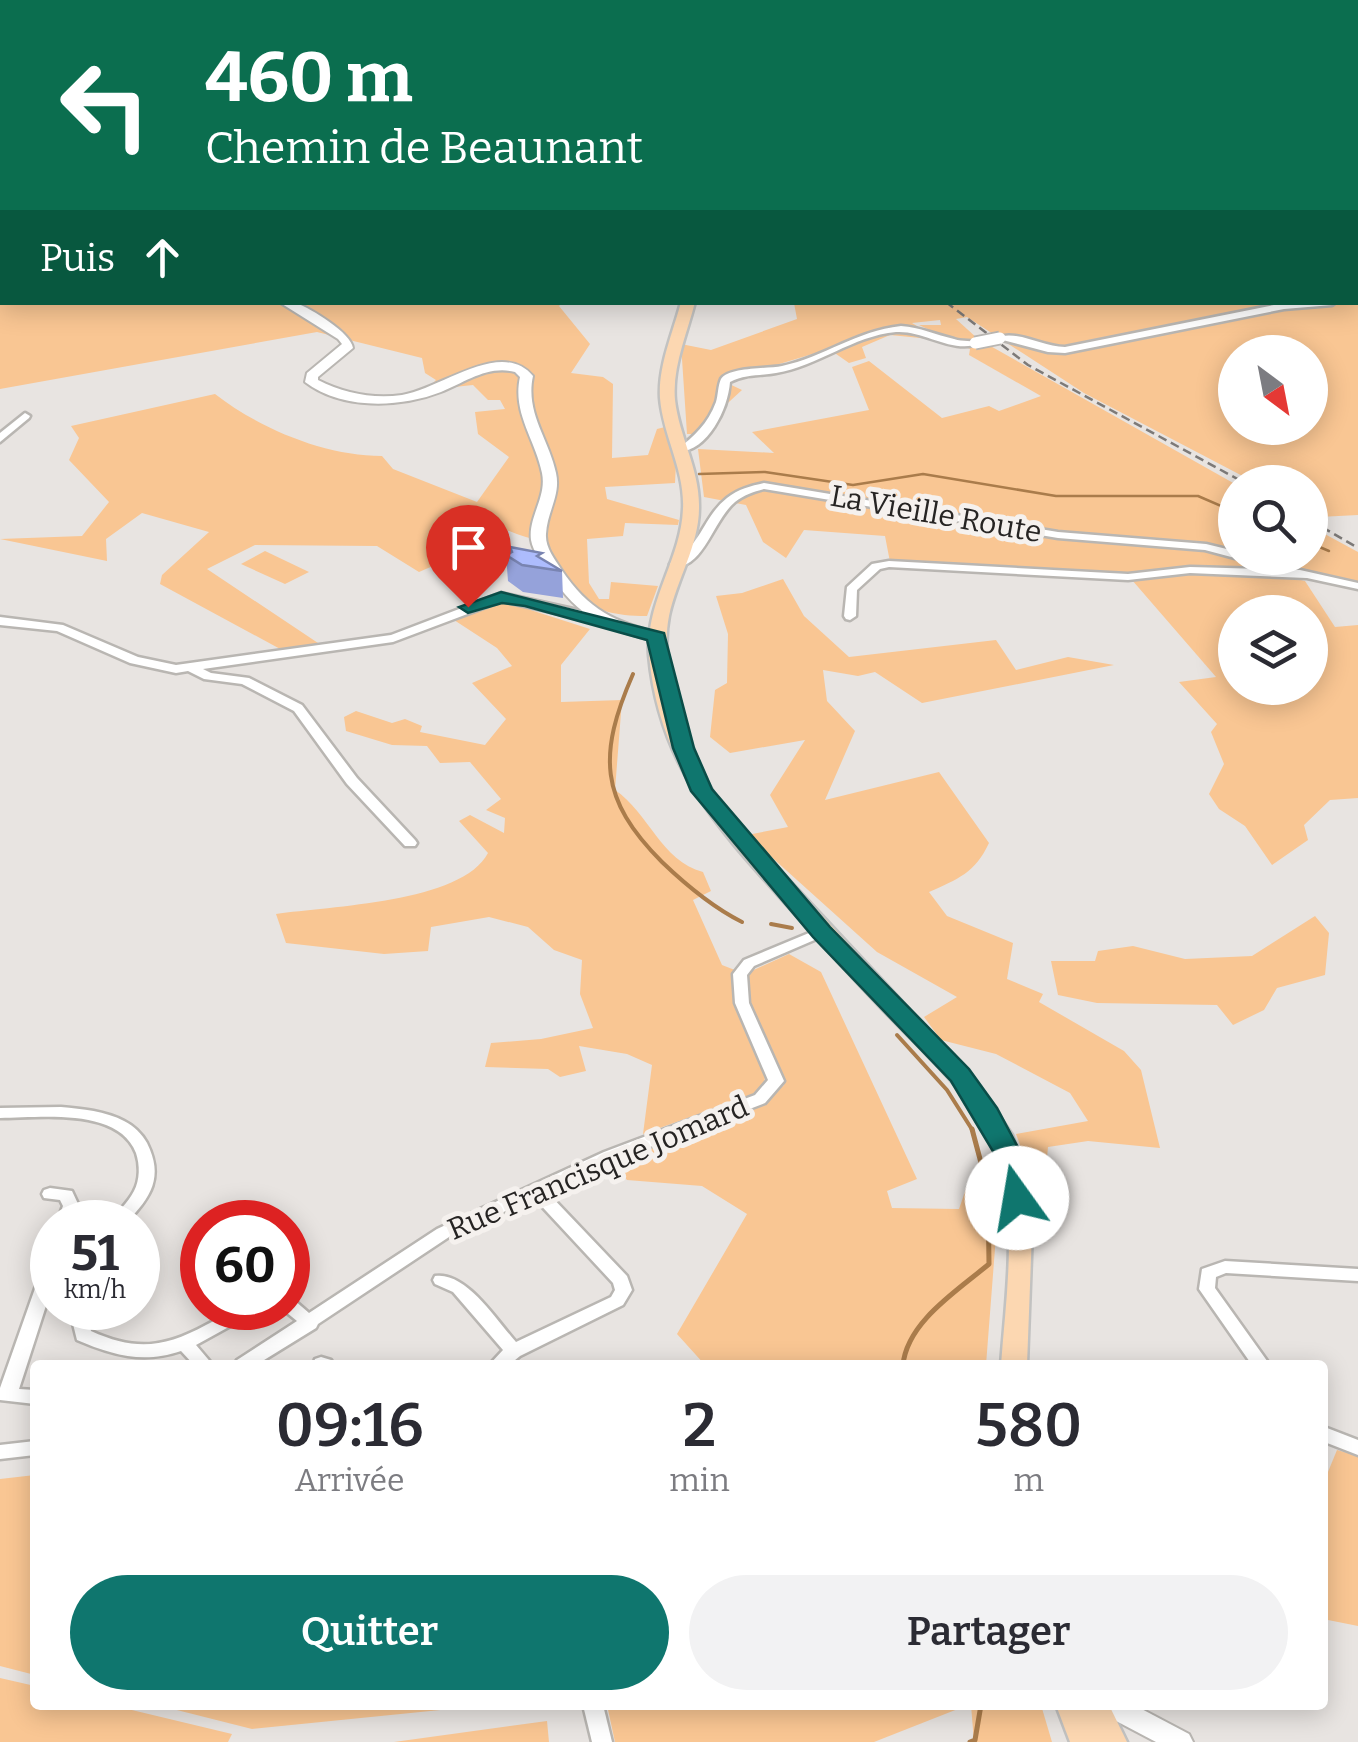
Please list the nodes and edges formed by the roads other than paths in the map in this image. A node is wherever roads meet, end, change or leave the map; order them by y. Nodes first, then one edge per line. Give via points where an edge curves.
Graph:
1 (288, 305) edge
2 (687, 305) edge
3 (1296, 305) edge
4 (25, 416) dead end
5 (0, 439) edge
6 (682, 450) junction
7 (1218, 550) edge
8 (674, 566) junction
9 (1218, 571) edge
10 (1310, 575) edge
11 (1358, 586) edge
12 (850, 616) dead end
13 (596, 618) junction
14 (0, 621) edge
15 (657, 637) junction
16 (190, 668) junction
17 (410, 843) dead end
18 (821, 932) junction
19 (0, 1113) edge
20 (536, 1190) junction
21 (50, 1194) dead end
22 (68, 1200) edge
23 (139, 1200) edge
24 (1358, 1276) edge
25 (441, 1280) dead end
26 (310, 1322) edge
27 (30, 1323) edge
28 (82, 1330) edge
29 (211, 1330) edge
30 (298, 1330) edge
31 (186, 1344) junction
32 (514, 1351) junction
33 (147, 1360) edge
34 (200, 1360) edge
35 (251, 1360) edge
36 (504, 1360) edge
37 (1014, 1360) edge
38 (1258, 1360) edge
39 (4, 1394) edge
40 (30, 1397) edge
41 (1328, 1436) edge
42 (1358, 1448) edge
43 (30, 1449) edge
44 (0, 1452) edge
45 (594, 1710) edge
46 (1072, 1710) edge
47 (1097, 1710) edge
48 (1119, 1710) edge
49 (602, 1742) edge
50 (1084, 1742) edge
51 (1112, 1742) edge
52 (1180, 1742) edge

1 - 13 street via 348,345 311,382 345,396 398,400 483,367 520,369 526,412 552,492 537,534 540,545 569,594
2 - 6 main road via 670,371 668,410
3 - 6 street, bridge via 1065,350 1042,349 1018,337 960,346 929,330 888,330 779,370 732,376 724,381 723,404 695,444
4 - 5 street
6 - 8 main road via 691,516
7 - 8 street, La Vieille Route via 1058,535 764,486 732,496 693,556
8 - 15 main road
9 - 12 street via 1128,577 889,564 876,566 851,589
10 - 11 street
13 - 15 street
13 - 16 street via 501,598 394,638
14 - 16 street via 59,628 134,660
15 - 18 main road via 684,748 702,791
16 - 17 street via 245,681 298,708 352,781
18 - 20 street, Rue Francisque Jomard via 740,974 742,1003 774,1070 770,1091
18 - 37 main road via 960,1075 1008,1153 1017,1198
19 - 23 street via 97,1116 132,1130 150,1174
20 - 26 street, Rue Francisque Jomard via 443,1232
20 - 32 street via 622,1280 624,1290 617,1301
21 - 22 street
24 - 38 street via 1225,1267 1208,1272 1208,1289
25 - 32 street via 459,1288
27 - 39 street
28 - 33 street via 111,1350
29 - 31 street
30 - 35 street, Rue Francisque Jomard
31 - 33 street
31 - 34 street
32 - 36 street
39 - 40 street
41 - 42 street
43 - 44 street
45 - 49 street
46 - 50 main road
47 - 51 main road
48 - 52 street

